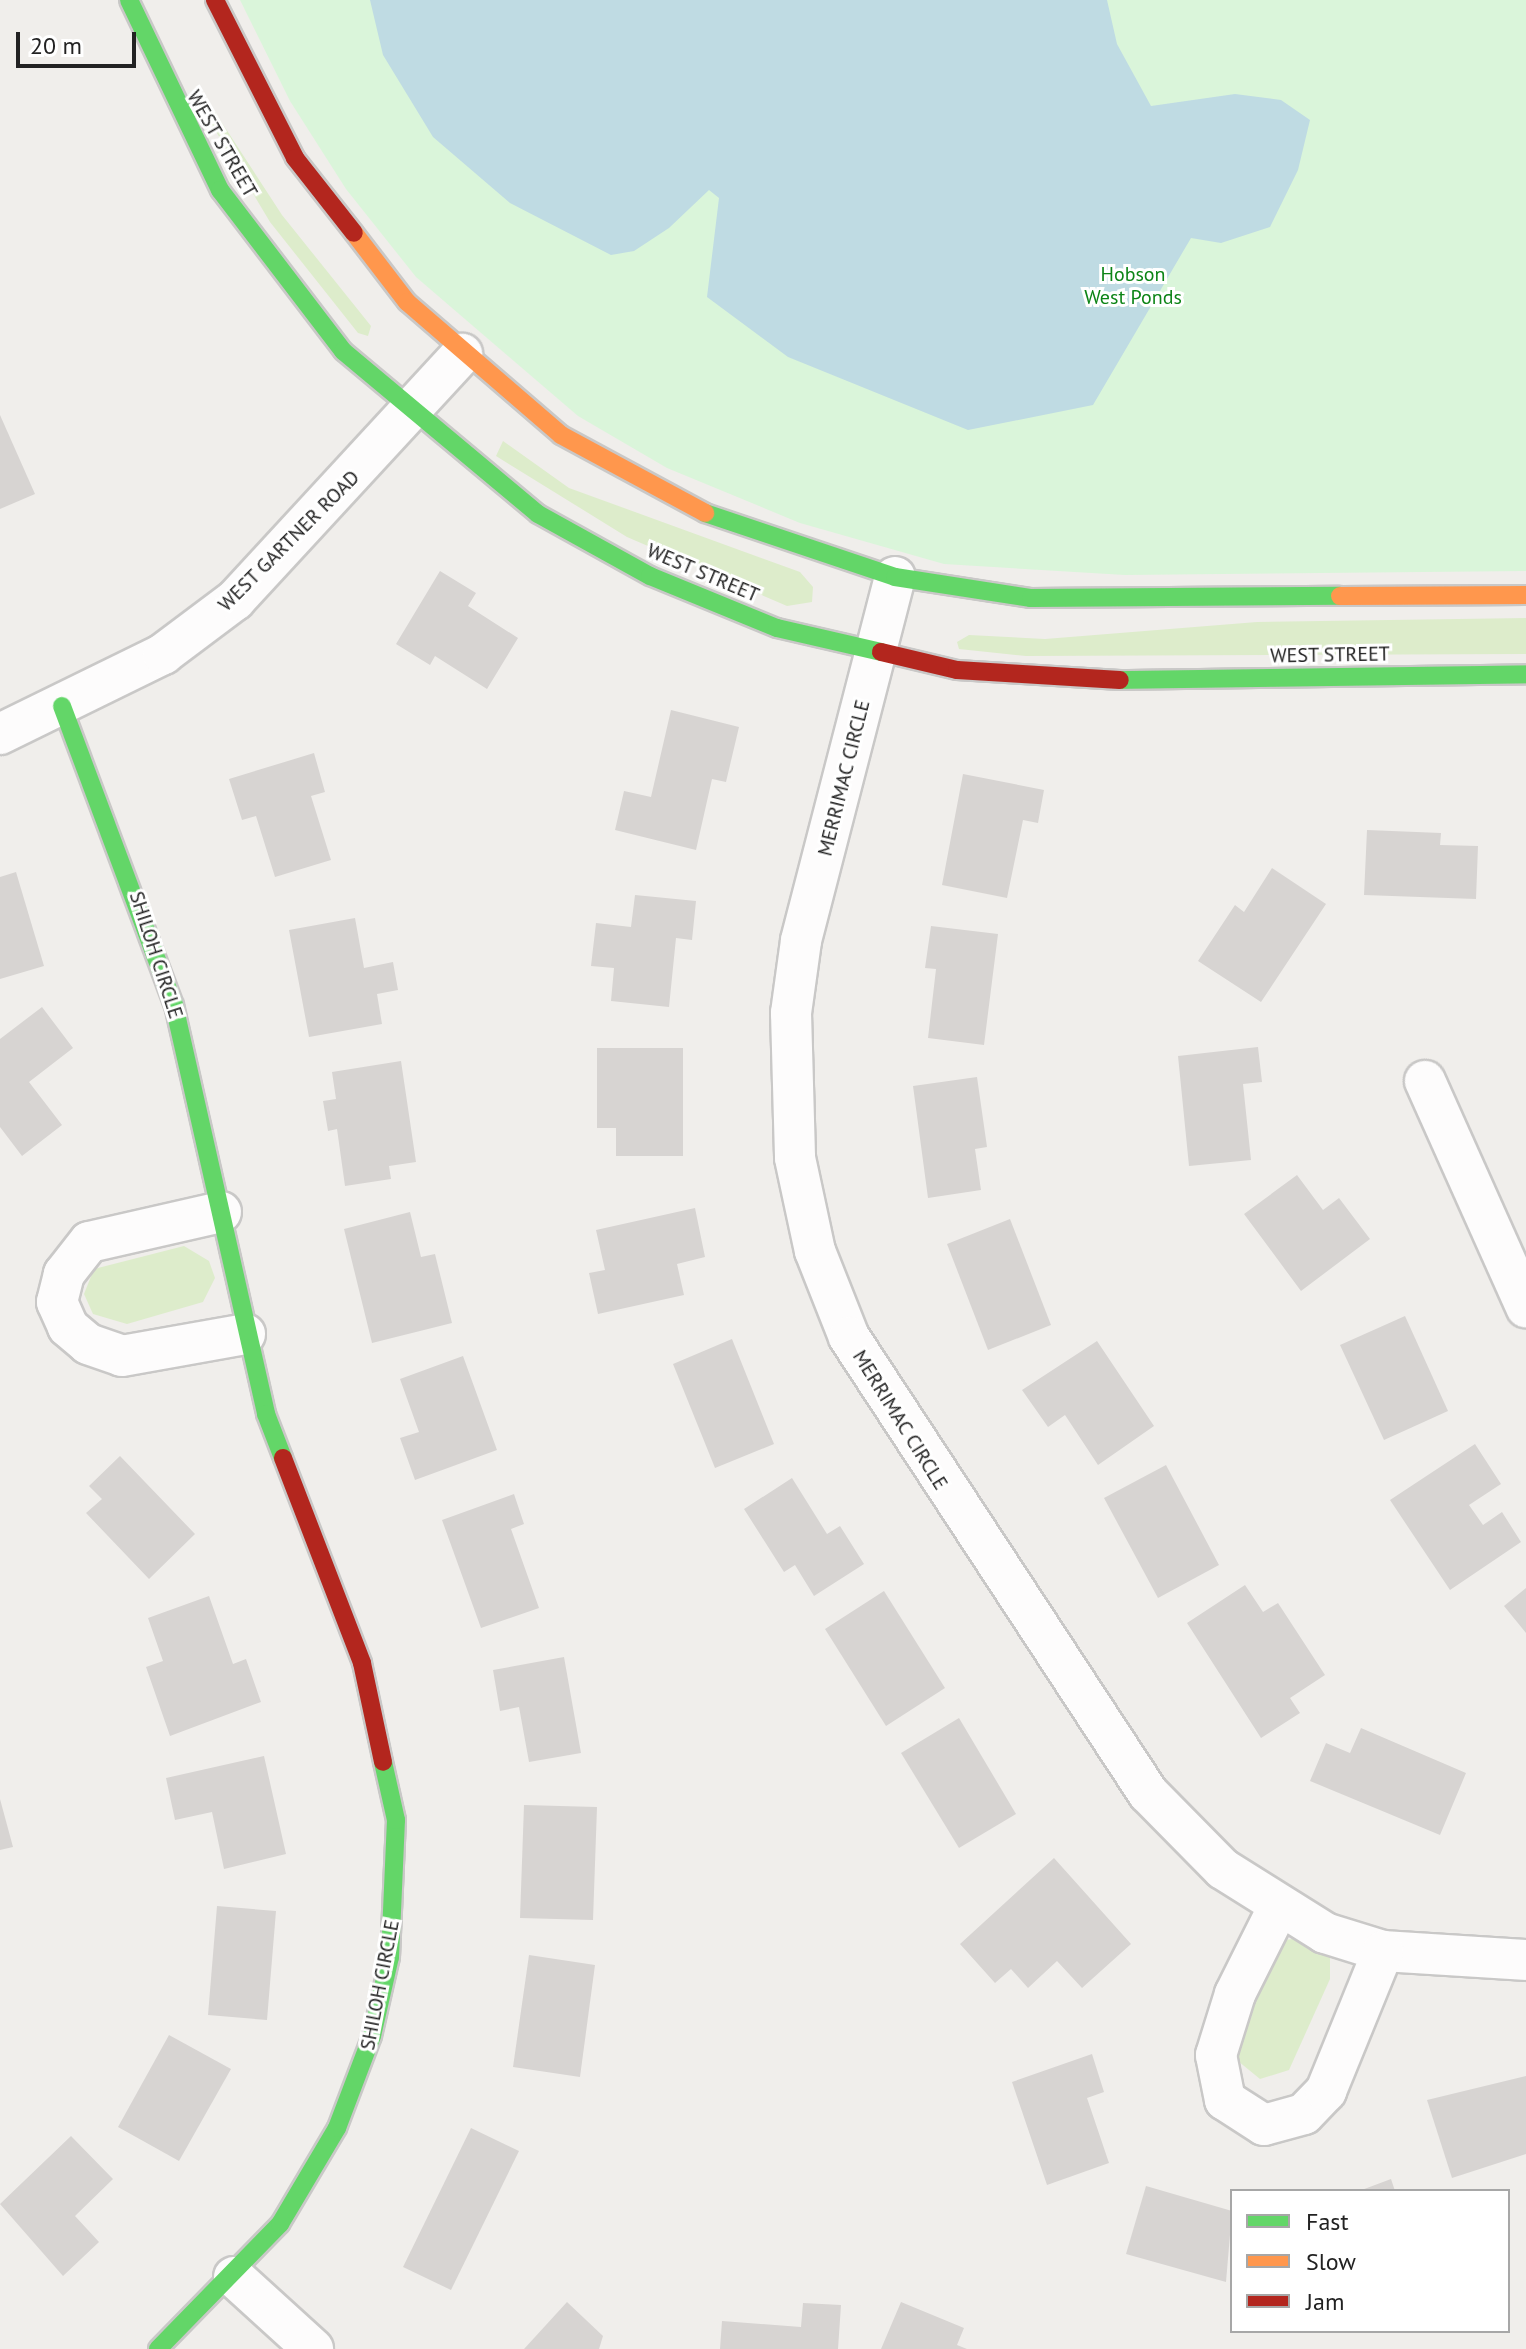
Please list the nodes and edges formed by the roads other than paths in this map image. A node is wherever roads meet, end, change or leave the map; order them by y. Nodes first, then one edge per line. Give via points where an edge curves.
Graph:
1 (129, 0) edge
2 (215, 0) edge
3 (462, 354) junction
4 (410, 412) junction
5 (895, 577) junction
6 (1526, 595) edge
7 (875, 656) junction
8 (1526, 674) edge
9 (62, 706) junction
10 (0, 734) edge
11 (1425, 1081) dead end
12 (221, 1212) junction
13 (1526, 1307) edge
14 (245, 1334) junction
15 (1278, 1908) junction
16 (1383, 1951) junction
17 (1526, 1960) edge
18 (234, 2277) junction
19 (158, 2349) edge
20 (313, 2349) edge

1 - 4 street, WEST STREET via 177,113 254,240 343,351
2 - 3 street via 295,158 407,302
3 - 4 street, WEST GARTNER ROAD
3 - 5 street via 561,435 663,494 794,550
4 - 7 street, WEST STREET via 526,506 592,546 707,601
4 - 9 street, WEST GARTNER ROAD via 235,600 163,654
5 - 6 street via 1031,598
5 - 7 street, MERRIMAC CIRCLE
7 - 8 street, WEST STREET via 1100,680
7 - 15 street, MERRIMAC CIRCLE via 801,941 791,1013 795,1158 815,1251 886,1403 1148,1793 1223,1869
9 - 10 street, WEST GARTNER ROAD
9 - 12 street, SHILOH CIRCLE via 174,1005
11 - 13 street
12 - 14 street, SHILOH CIRCLE
12 - 14 street via 89,1242 64,1274 57,1302 68,1327 88,1344 122,1356
14 - 18 street, SHILOH CIRCLE via 266,1414 382,1731 396,1820 396,1905 372,2036 337,2128 280,2224
15 - 16 street, MERRIMAC CIRCLE
15 - 16 street via 1235,1994 1216,2055 1225,2100 1264,2125 1304,2114 1326,2091
16 - 17 street, MERRIMAC CIRCLE
18 - 19 street, SHILOH CIRCLE
18 - 20 street

